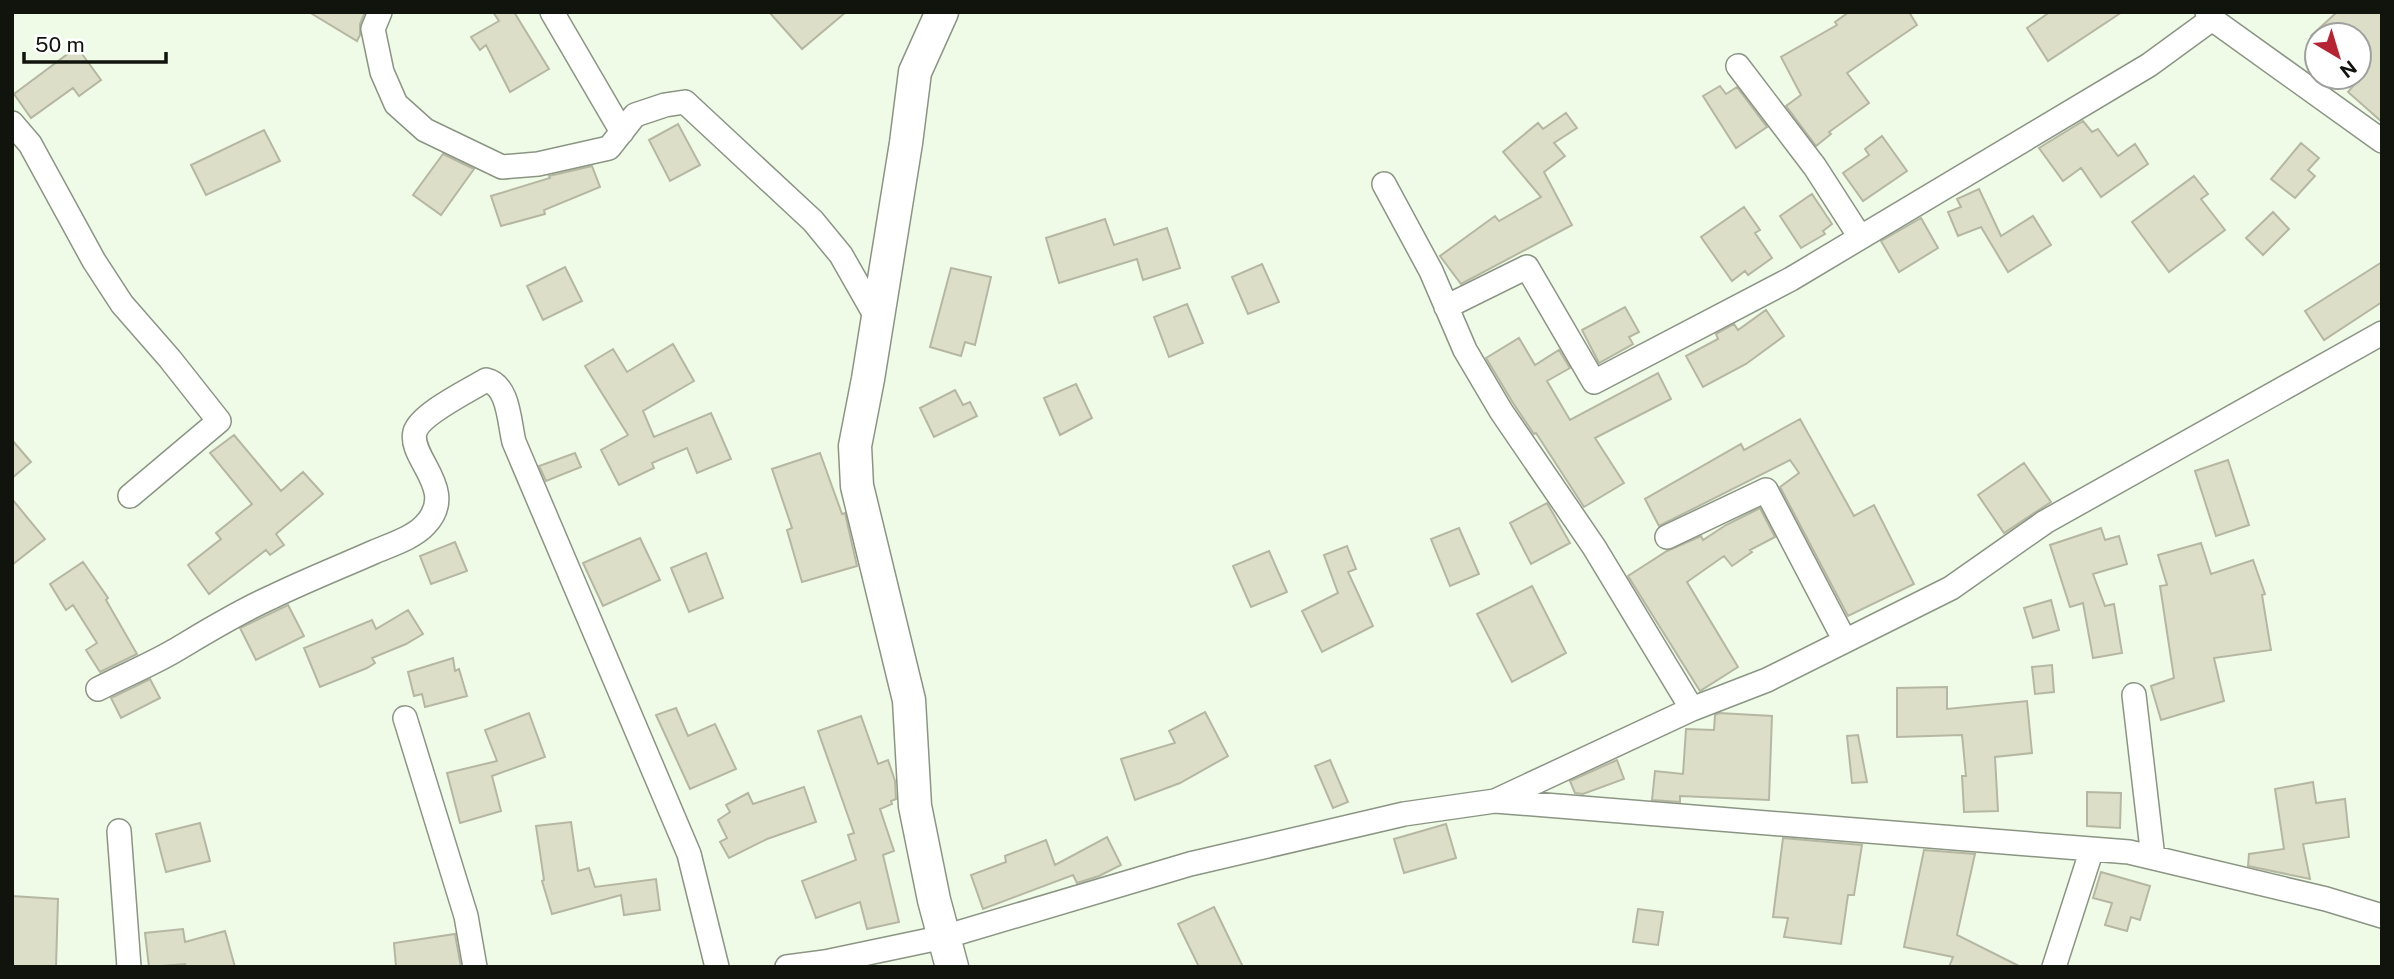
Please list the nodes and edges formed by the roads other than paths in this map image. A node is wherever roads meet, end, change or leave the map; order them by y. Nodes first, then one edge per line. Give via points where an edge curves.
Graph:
1 (380, 12) edge
2 (552, 12) edge
3 (942, 12) edge
4 (2209, 16) edge
5 (1738, 66) dead end
6 (12, 122) edge
7 (622, 132) junction
8 (2382, 141) edge
9 (1384, 184) dead end
10 (1860, 237) junction
11 (1446, 307) junction
12 (878, 320) junction
13 (2382, 333) edge
14 (130, 496) dead end
15 (1668, 537) dead end
16 (1844, 641) junction
17 (98, 689) dead end
18 (2134, 695) dead end
19 (1692, 709) junction
20 (405, 718) dead end
21 (1495, 801) junction
22 (119, 831) dead end
23 (2092, 849) junction
24 (2153, 858) junction
25 (2382, 916) edge
26 (944, 937) junction
27 (129, 967) edge
28 (475, 967) edge
29 (717, 967) edge
30 (787, 967) edge
31 (952, 967) edge
32 (2053, 967) edge

1 - 7 street via 373,29 382,72 396,104 425,130 502,167 609,148
2 - 7 street
3 - 12 street via 915,72
4 - 8 street
4 - 10 street via 2149,65
5 - 10 street via 1815,167
6 - 14 street via 30,144 122,304 219,421
7 - 12 street via 635,115 685,102 813,221 841,255
9 - 11 street
10 - 11 street via 1791,279 1594,382 1527,267
11 - 19 street via 1501,411 1594,547
12 - 26 street via 855,446 857,486 909,700 915,806
13 - 16 street via 2045,522 1951,588
15 - 16 street via 1766,490
16 - 19 street via 1766,680
17 - 29 street via 268,598 422,528 433,516 436,496 434,481 415,444 415,432 437,410 486,380 495,382 502,390 514,442 690,854
18 - 24 street
19 - 21 street
20 - 28 street via 466,916
21 - 23 street
21 - 26 street via 1404,814 1189,864
22 - 27 street
23 - 24 street
23 - 32 street
24 - 25 street
26 - 30 street
26 - 31 street

